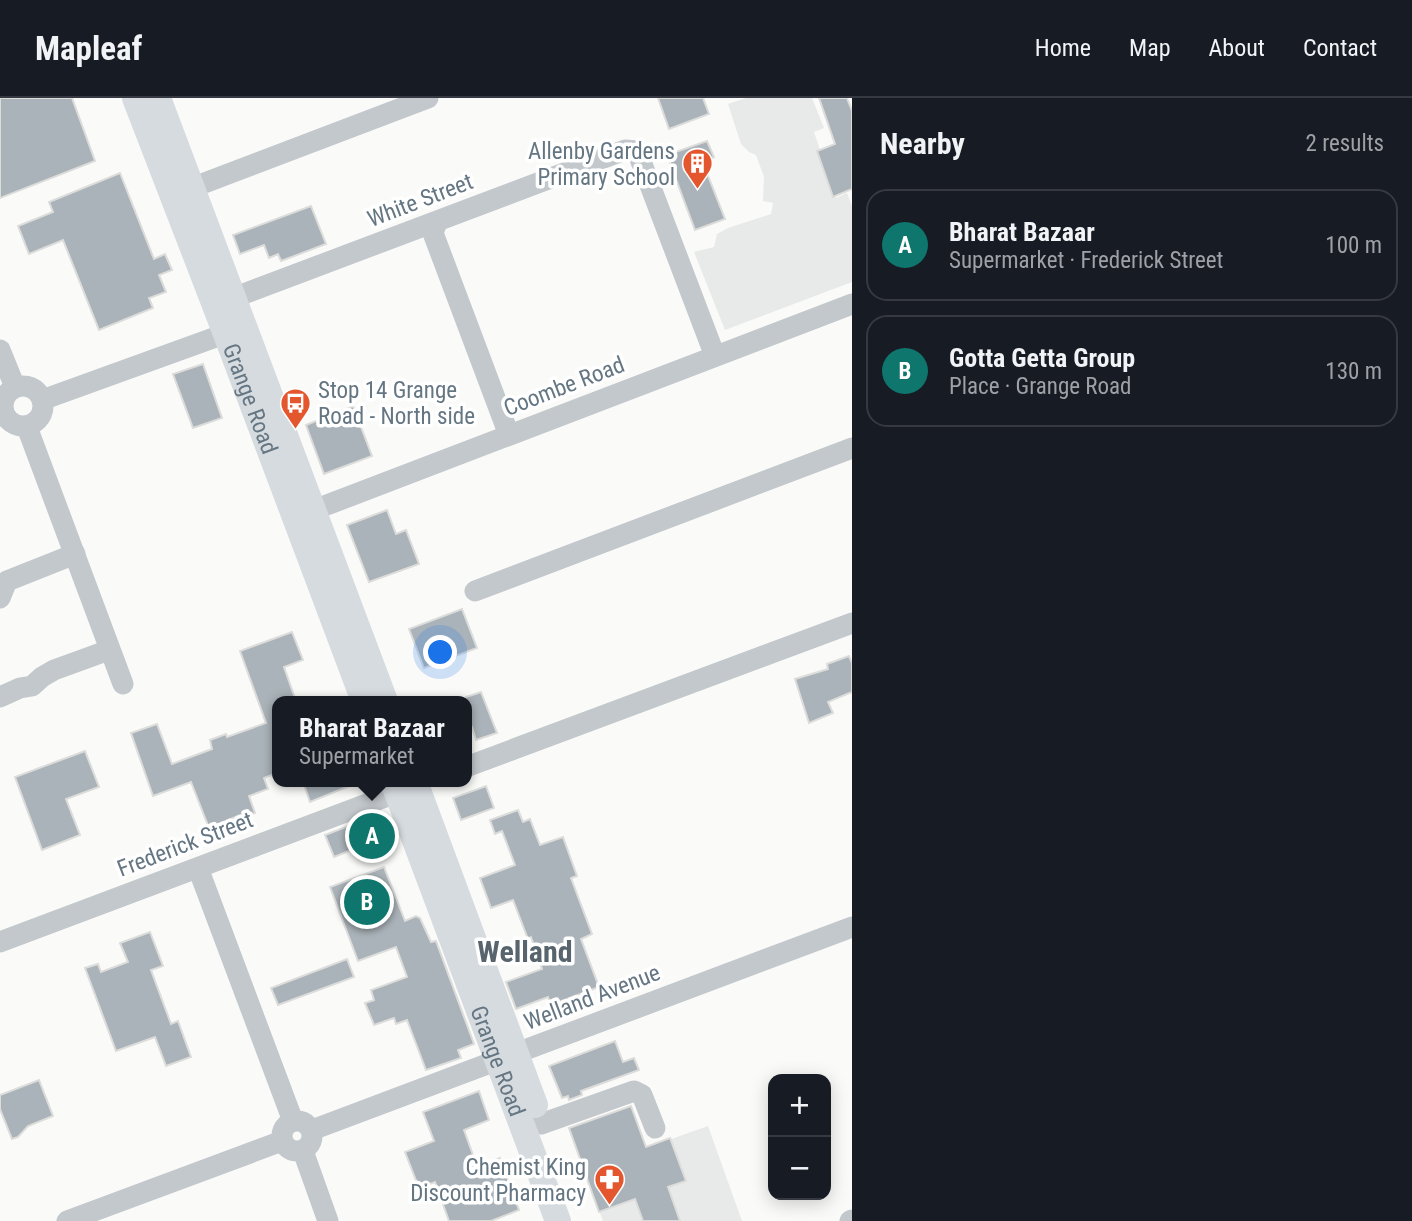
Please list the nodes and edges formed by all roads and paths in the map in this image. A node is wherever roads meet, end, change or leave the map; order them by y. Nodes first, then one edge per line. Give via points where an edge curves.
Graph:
1 (135, 98) edge
2 (158, 98) edge
3 (428, 98) edge
4 (182, 191) junction
5 (437, 222) junction
6 (233, 298) junction
7 (852, 304) edge
8 (235, 330) junction
9 (0, 350) edge
10 (715, 356) junction
11 (15, 387) junction
12 (42, 401) junction
13 (1, 412) edge
14 (27, 427) junction
15 (509, 435) junction
16 (852, 449) edge
17 (304, 514) junction
18 (75, 554) junction
19 (475, 591) dead end
20 (0, 598) edge
21 (852, 623) edge
22 (109, 650) junction
23 (123, 684) dead end
24 (362, 696) edge
25 (383, 696) edge
26 (0, 697) edge
27 (472, 765) edge
28 (405, 787) edge
29 (411, 787) edge
30 (198, 868) junction
31 (852, 927) edge
32 (0, 942) edge
33 (507, 1057) junction
34 (541, 1124) junction
35 (302, 1126) junction
36 (655, 1128) dead end
37 (282, 1141) junction
38 (303, 1150) junction
39 (67, 1221) edge
40 (328, 1221) edge
41 (558, 1221) edge
42 (578, 1221) edge

1 - 4 main road, Grange Road
2 - 4 main road, Grange Road
3 - 4 street
4 - 6 main road, Grange Road
4 - 8 main road, Grange Road
5 - 6 street, White Street
5 - 10 street, White Street via 625,150 637,151
5 - 15 street via 433,233
6 - 8 main road, Grange Road
7 - 10 street, Coombe Road
8 - 12 street
8 - 17 main road, Grange Road
9 - 11 street
10 - 15 street, Coombe Road
11 - 12 street via 31,387
11 - 13 street via 4,398
12 - 14 street via 41,416
13 - 14 street via 12,424
14 - 18 street
15 - 17 street, Coombe Road
16 - 19 street
17 - 24 main road, Grange Road
17 - 25 main road, Grange Road
18 - 20 street via 7,581
18 - 22 street
21 - 27 street
22 - 23 street
22 - 26 street
28 - 30 street, Frederick Street
29 - 33 main road, Grange Road
30 - 32 street, Frederick Street
30 - 35 street
31 - 33 street, Welland Avenue
33 - 34 main road, Grange Road
33 - 35 street, Welland Avenue
33 - 41 main road, Grange Road
34 - 36 street via 634,1091 642,1095
34 - 42 main road, Grange Road
35 - 37 street via 286,1125
35 - 38 street via 313,1138
37 - 38 street via 287,1148
37 - 39 street
38 - 40 street

